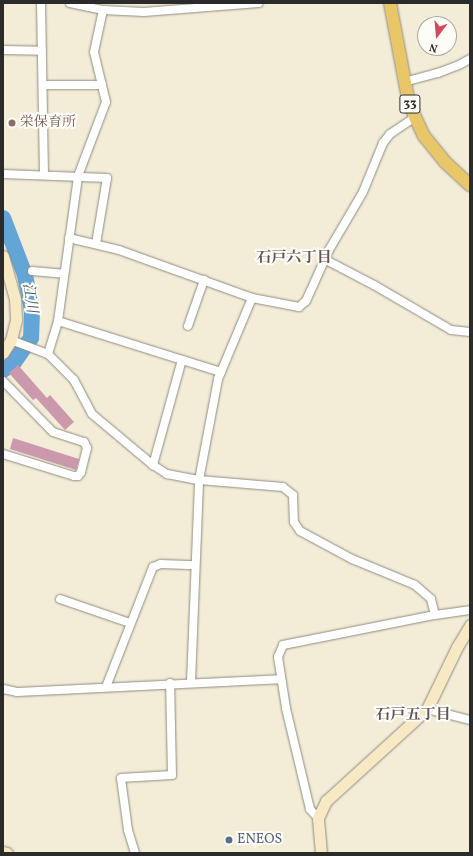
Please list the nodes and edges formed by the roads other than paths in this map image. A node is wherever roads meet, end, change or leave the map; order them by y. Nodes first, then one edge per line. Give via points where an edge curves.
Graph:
1 (41, 3) edge
2 (70, 3) edge
3 (259, 3) edge
4 (390, 3) edge
5 (100, 6) edge
6 (3, 50) edge
7 (42, 51) junction
8 (470, 59) edge
9 (404, 82) junction
10 (43, 85) junction
11 (102, 85) junction
12 (414, 117) junction
13 (3, 174) edge
14 (44, 176) junction
15 (78, 176) junction
16 (470, 185) edge
17 (69, 238) junction
18 (96, 244) junction
19 (3, 256) edge
20 (324, 259) junction
21 (32, 271) dead end
22 (64, 274) junction
23 (204, 280) junction
24 (252, 298) junction
25 (58, 321) junction
26 (188, 326) dead end
27 (470, 332) edge
28 (11, 340) junction
29 (3, 353) edge
30 (48, 354) junction
31 (182, 360) junction
32 (221, 372) junction
33 (3, 381) edge
34 (3, 454) edge
35 (153, 465) junction
36 (199, 480) junction
37 (195, 565) junction
38 (60, 600) dead end
39 (470, 610) edge
40 (435, 615) junction
41 (130, 624) junction
42 (470, 625) edge
43 (281, 679) junction
44 (191, 682) junction
45 (170, 683) junction
46 (106, 687) junction
47 (3, 689) edge
48 (427, 710) junction
49 (470, 720) edge
50 (318, 818) junction
51 (3, 852) edge
52 (7, 853) edge
53 (135, 853) edge
54 (322, 853) edge

1 - 7 street
2 - 5 street
3 - 5 street via 144,12
4 - 9 main road, 33
5 - 11 street via 94,52
6 - 7 street
7 - 10 street
8 - 9 street via 445,71
9 - 12 main road, 33
10 - 11 street
10 - 14 street
11 - 15 street via 106,102
12 - 16 main road, 33 via 424,136 445,162
12 - 20 street via 390,134 383,143 363,192
13 - 14 street
14 - 15 street
15 - 17 street
15 - 18 street via 106,178
17 - 18 street
17 - 22 street
18 - 23 street
19 - 28 street via 15,299 16,320
20 - 24 street via 306,301 299,307
20 - 27 street via 451,330
21 - 22 street
22 - 25 street
23 - 24 street
23 - 26 street
24 - 32 street
25 - 30 street
25 - 31 street
28 - 29 street
28 - 30 street
30 - 35 street via 74,380 92,414
31 - 32 street
31 - 35 street
32 - 36 street
33 - 34 street via 53,432 84,442 88,448 78,476
35 - 36 street via 167,474
36 - 37 street
36 - 40 street via 283,487 293,495 294,522 300,532 352,559 415,585 431,599
37 - 41 street via 161,564 153,567
37 - 44 street
38 - 41 street
39 - 40 street
40 - 43 street via 283,645 278,657
41 - 46 street
42 - 48 street
43 - 44 street
43 - 50 street via 310,809
44 - 45 street
45 - 46 street
45 - 53 street via 172,775 121,778 128,830
46 - 47 street via 17,692
48 - 49 street
48 - 50 street via 326,801
50 - 54 street
51 - 52 street

